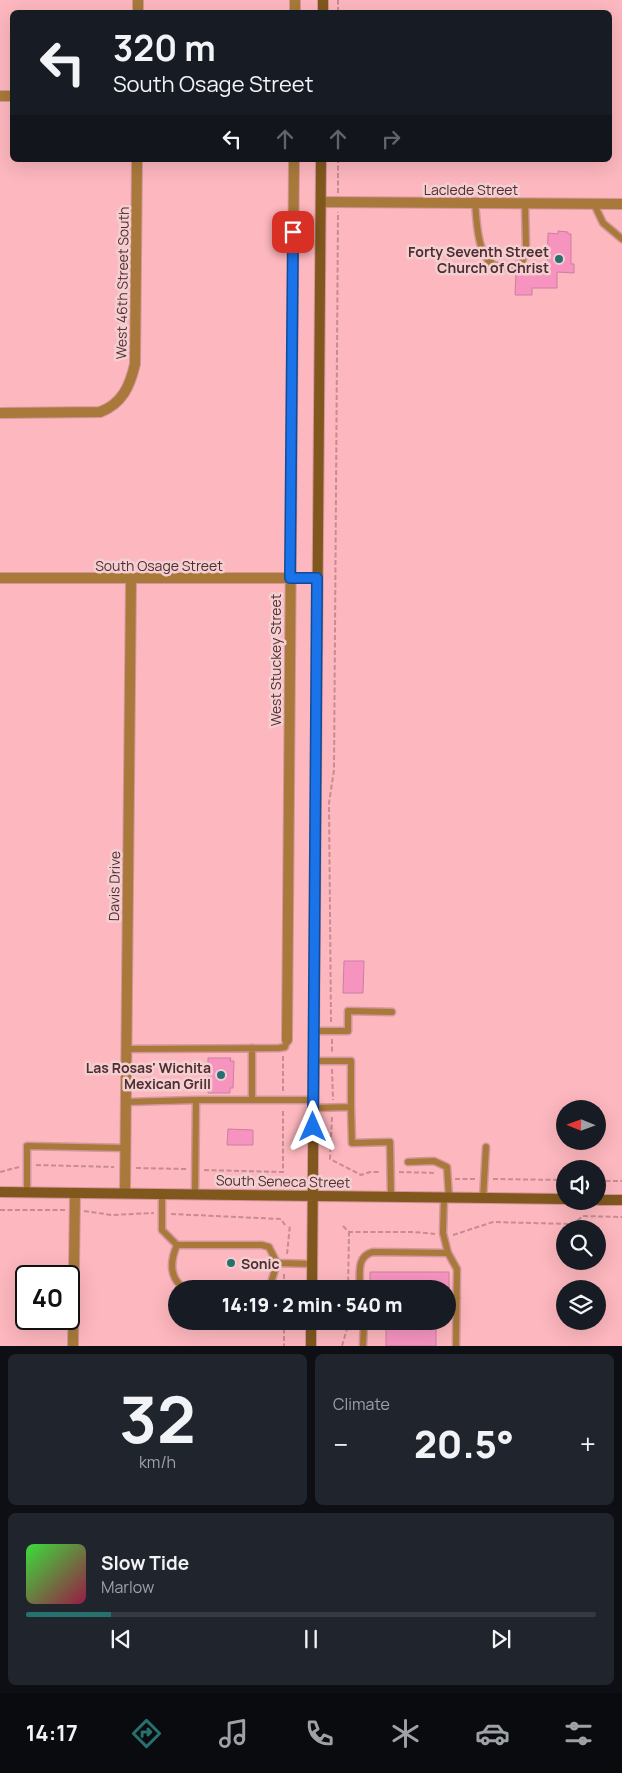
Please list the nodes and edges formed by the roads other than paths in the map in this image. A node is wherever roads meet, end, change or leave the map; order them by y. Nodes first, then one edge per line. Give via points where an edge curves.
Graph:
1 (137, 162) edge
2 (294, 162) edge
3 (321, 162) edge
4 (321, 202) junction
5 (475, 203) junction
6 (526, 203) junction
7 (594, 204) junction
8 (622, 204) edge
9 (622, 239) edge
10 (0, 413) edge
11 (0, 578) edge
12 (290, 578) junction
13 (317, 578) junction
14 (131, 580) junction
15 (392, 1012) dead end
16 (314, 1031) junction
17 (287, 1040) joint
18 (252, 1048) junction
19 (126, 1049) junction
20 (313, 1061) junction
21 (196, 1100) junction
22 (252, 1100) junction
23 (126, 1102) junction
24 (313, 1104) junction
25 (351, 1107) junction
26 (486, 1147) dead end
27 (125, 1148) junction
28 (408, 1162) dead end
29 (0, 1192) edge
30 (27, 1192) junction
31 (75, 1192) junction
32 (126, 1192) junction
33 (162, 1193) junction
34 (196, 1194) junction
35 (313, 1195) junction
36 (391, 1197) junction
37 (446, 1198) junction
38 (484, 1199) junction
39 (556, 1199) edge
40 (606, 1200) edge
41 (622, 1200) edge
42 (177, 1245) junction
43 (448, 1253) junction
44 (277, 1263) junction
45 (312, 1264) junction
46 (312, 1280) edge
47 (360, 1280) edge
48 (457, 1298) joint
49 (311, 1330) edge
50 (364, 1330) edge
51 (73, 1346) edge
52 (311, 1346) edge
53 (364, 1346) edge
54 (456, 1346) edge

1 - 10 street, West 46th Street South via 135,364 127,390 110,408 100,412
2 - 12 street, West Stuckey Street
3 - 4 street
4 - 5 street, Laclede Street
4 - 13 street
5 - 6 street, Laclede Street
5 - 6 lane via 480,246 487,261 496,267 522,264 526,246
6 - 7 street, Laclede Street
7 - 8 street, Laclede Street
7 - 9 lane via 603,223
11 - 14 street, South Osage Street
12 - 13 street, South Osage Street
12 - 14 street, South Osage Street
12 - 17 street, West Stuckey Street
13 - 16 street
14 - 19 street, Davis Drive
15 - 16 lane via 348,1011 348,1031
16 - 20 street
17 - 18 lane via 283,1047
18 - 19 lane
18 - 22 lane
19 - 23 street, Davis Drive
20 - 24 street
20 - 25 lane via 351,1061
21 - 22 lane
21 - 23 lane
21 - 34 lane
22 - 24 lane
23 - 27 street, Davis Drive
24 - 25 lane
24 - 35 street
25 - 36 lane via 352,1143 390,1142
26 - 38 lane
27 - 30 lane via 27,1146
27 - 32 street, Davis Drive
28 - 37 lane via 434,1162 448,1168
29 - 30 street, South Seneca Street
30 - 31 street, South Seneca Street
31 - 32 street, South Seneca Street
31 - 51 street
32 - 33 street, South Seneca Street
33 - 34 street, South Seneca Street
33 - 42 lane via 162,1230
34 - 35 street, South Seneca Street
35 - 36 street, South Seneca Street
35 - 45 street
36 - 37 street, South Seneca Street
37 - 38 street, South Seneca Street
37 - 43 lane via 444,1235
38 - 39 street, South Seneca Street
40 - 41 street
42 - 44 lane via 262,1245 269,1248
42 - 44 lane via 172,1256 172,1272 181,1286 264,1287 271,1283
43 - 47 lane via 366,1254 362,1258
43 - 48 lane via 457,1269
44 - 45 lane
45 - 46 street
48 - 54 lane
49 - 52 street
50 - 53 lane

